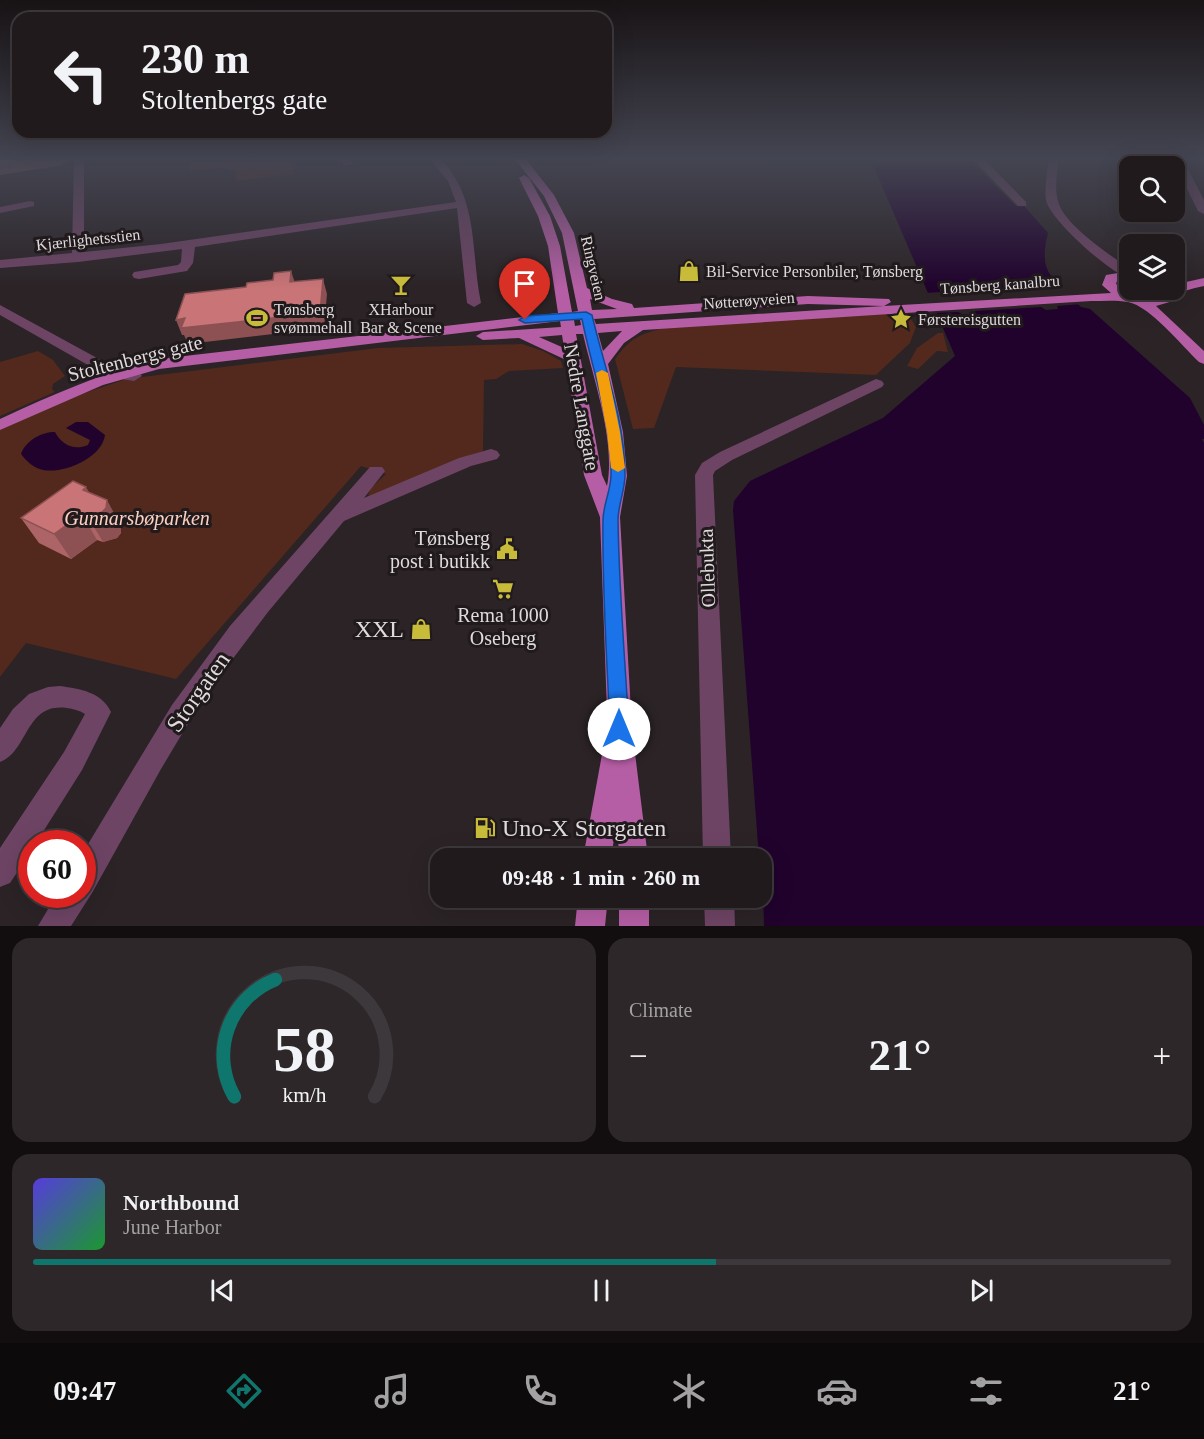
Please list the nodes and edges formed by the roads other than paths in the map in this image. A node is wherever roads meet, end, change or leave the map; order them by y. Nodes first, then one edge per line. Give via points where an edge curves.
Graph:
1 (79, 201) edge
2 (536, 201) edge
3 (552, 201) edge
4 (1019, 201) edge
5 (1052, 201) edge
6 (30, 204) dead end
7 (463, 204) joint
8 (1022, 204) dead end
9 (0, 210) edge
10 (1083, 238) junction
11 (189, 245) junction
12 (78, 258) junction
13 (0, 264) edge
14 (1119, 266) edge
15 (1204, 272) edge
16 (139, 275) dead end
17 (1185, 275) edge
18 (1119, 276) edge
19 (1108, 281) junction
20 (1204, 282) edge
21 (1185, 286) edge
22 (581, 290) junction
23 (1087, 293) junction
24 (1119, 293) edge
25 (1119, 297) edge
26 (1136, 300) edge
27 (1142, 300) edge
28 (1160, 300) edge
29 (1170, 300) edge
30 (884, 302) junction
31 (474, 303) dead end
32 (909, 304) junction
33 (646, 309) junction
34 (4, 314) edge
35 (588, 322) junction
36 (567, 323) junction
37 (643, 325) junction
38 (521, 334) junction
39 (491, 335) junction
40 (302, 348) junction
41 (573, 357) junction
42 (1204, 357) edge
43 (218, 359) junction
44 (600, 364) junction
45 (115, 374) junction
46 (134, 376) junction
47 (876, 384) dead end
48 (29, 411) junction
49 (0, 424) edge
50 (491, 455) dead end
51 (375, 471) dead end
52 (336, 517) junction
53 (610, 517) junction
54 (619, 729) junction
55 (0, 750) edge
56 (599, 848) edge
57 (633, 848) edge
58 (717, 848) edge
59 (96, 859) edge
60 (0, 873) edge
61 (65, 908) edge
62 (592, 908) edge
63 (634, 908) edge
64 (719, 908) edge
65 (53, 926) edge
66 (590, 926) edge
67 (634, 926) edge
68 (720, 926) edge

1 - 12 street
2 - 36 main road, Ringveien via 557,262
3 - 22 main road, Ringveien via 571,244
4 - 8 street
5 - 10 street
6 - 9 street
7 - 11 street, Kjærlighetsstien
7 - 31 street
10 - 14 street
10 - 19 street
11 - 12 street, Kjærlighetsstien
11 - 16 street via 187,263 182,268
12 - 13 street, Kjærlighetsstien
15 - 17 main road
18 - 19 main road
19 - 23 main road
19 - 24 main road
20 - 21 main road
22 - 33 main road via 612,304
22 - 35 main road, Ringveien
23 - 25 main road
23 - 32 main road, Tønsberg kanalbru
26 - 42 main road
27 - 28 main road
29 - 42 main road
30 - 32 main road, Nøtterøyveien
30 - 33 main road, Nøtterøyveien via 808,300
30 - 35 main road, Nøtterøyveien
32 - 37 main road, Nøtterøyveien
33 - 35 main road, Nøtterøyveien
34 - 45 street
35 - 36 main road, Stoltenbergs gate
35 - 37 main road, Nøtterøyveien
35 - 44 main road, Nedre Langgate
36 - 38 main road, Stoltenbergs gate
36 - 39 main road, Stoltenbergs gate
36 - 40 main road, Stoltenbergs gate via 422,332
36 - 41 main road, Nedre Langgate
37 - 44 main road via 619,340
38 - 39 main road, Stoltenbergs gate
38 - 41 main road
39 - 40 main road, Stoltenbergs gate
40 - 43 main road, Stoltenbergs gate
41 - 53 main road, Nedre Langgate via 593,475
43 - 45 main road, Stoltenbergs gate via 159,364
43 - 46 main road, Stoltenbergs gate
44 - 53 main road, Nedre Langgate via 614,432 618,476
45 - 46 street
45 - 48 main road, Stoltenbergs gate
46 - 48 main road, Stoltenbergs gate
47 - 58 street, Ollebukta via 726,456 708,467 704,475
48 - 49 main road, Stoltenbergs gate
50 - 52 street, Storgaten via 465,462
51 - 52 street, Storgaten
52 - 59 street, Storgaten via 197,688
53 - 54 main road, Nedre Langgate
54 - 56 main road, Nedre Langgate
54 - 57 main road, Nedre Langgate
55 - 60 street via 27,710 44,697 85,701 99,712 67,770
61 - 65 street
62 - 66 main road
63 - 67 main road
64 - 68 street

